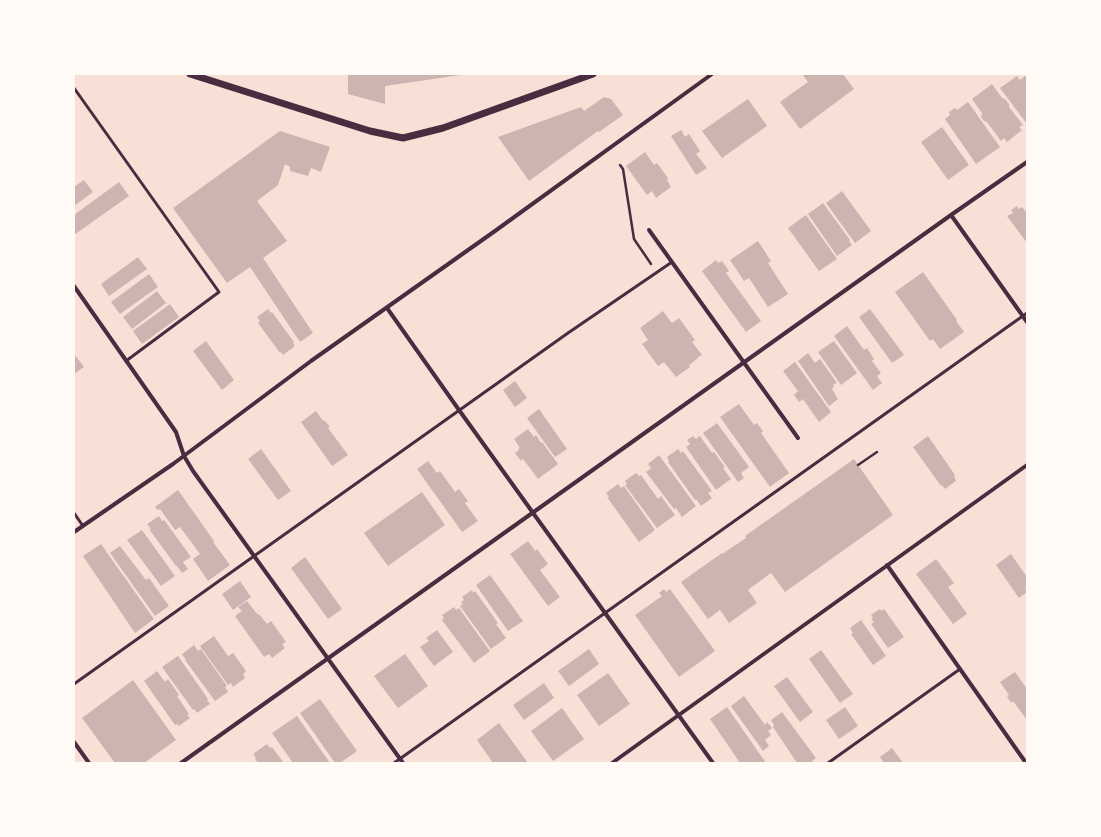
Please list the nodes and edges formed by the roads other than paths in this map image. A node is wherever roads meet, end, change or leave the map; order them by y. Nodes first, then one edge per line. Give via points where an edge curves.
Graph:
1 (190, 74) edge
2 (593, 74) edge
3 (712, 74) edge
4 (74, 88) edge
5 (1027, 162) edge
6 (951, 215) junction
7 (649, 230) dead end
8 (672, 262) junction
9 (74, 286) edge
10 (387, 308) junction
11 (1027, 313) edge
12 (1023, 316) junction
13 (1027, 322) edge
14 (126, 361) junction
15 (744, 362) junction
16 (460, 410) junction
17 (798, 438) dead end
18 (184, 456) junction
19 (1027, 465) edge
20 (534, 512) junction
21 (74, 513) edge
22 (83, 526) junction
23 (74, 532) edge
24 (254, 556) junction
25 (887, 566) junction
26 (606, 614) junction
27 (328, 659) junction
28 (960, 669) junction
29 (74, 684) edge
30 (679, 716) junction
31 (74, 742) edge
32 (400, 759) junction
33 (89, 763) edge
34 (181, 763) edge
35 (394, 763) edge
36 (403, 763) edge
37 (612, 763) edge
38 (713, 763) edge
39 (828, 763) edge
40 (1026, 763) edge

1 - 2 street via 370,131 403,138 443,128
3 - 10 street
4 - 14 lane via 219,292
5 - 6 street
6 - 12 street
6 - 15 street
7 - 8 street
8 - 15 street
8 - 16 lane
9 - 14 street
10 - 16 street
10 - 18 street
11 - 12 lane
12 - 13 street
12 - 26 lane
14 - 18 street via 176,432
15 - 17 street
15 - 20 street
16 - 20 street
16 - 24 lane
18 - 22 street
18 - 24 street
19 - 25 street
20 - 26 street
20 - 27 street
21 - 22 lane
22 - 23 street
24 - 27 street
24 - 29 lane
25 - 28 street
25 - 30 street
26 - 30 street
26 - 32 lane
27 - 32 street
27 - 34 street
28 - 39 lane
28 - 40 street
30 - 37 street
30 - 38 street
31 - 33 street
32 - 35 lane
32 - 36 street

